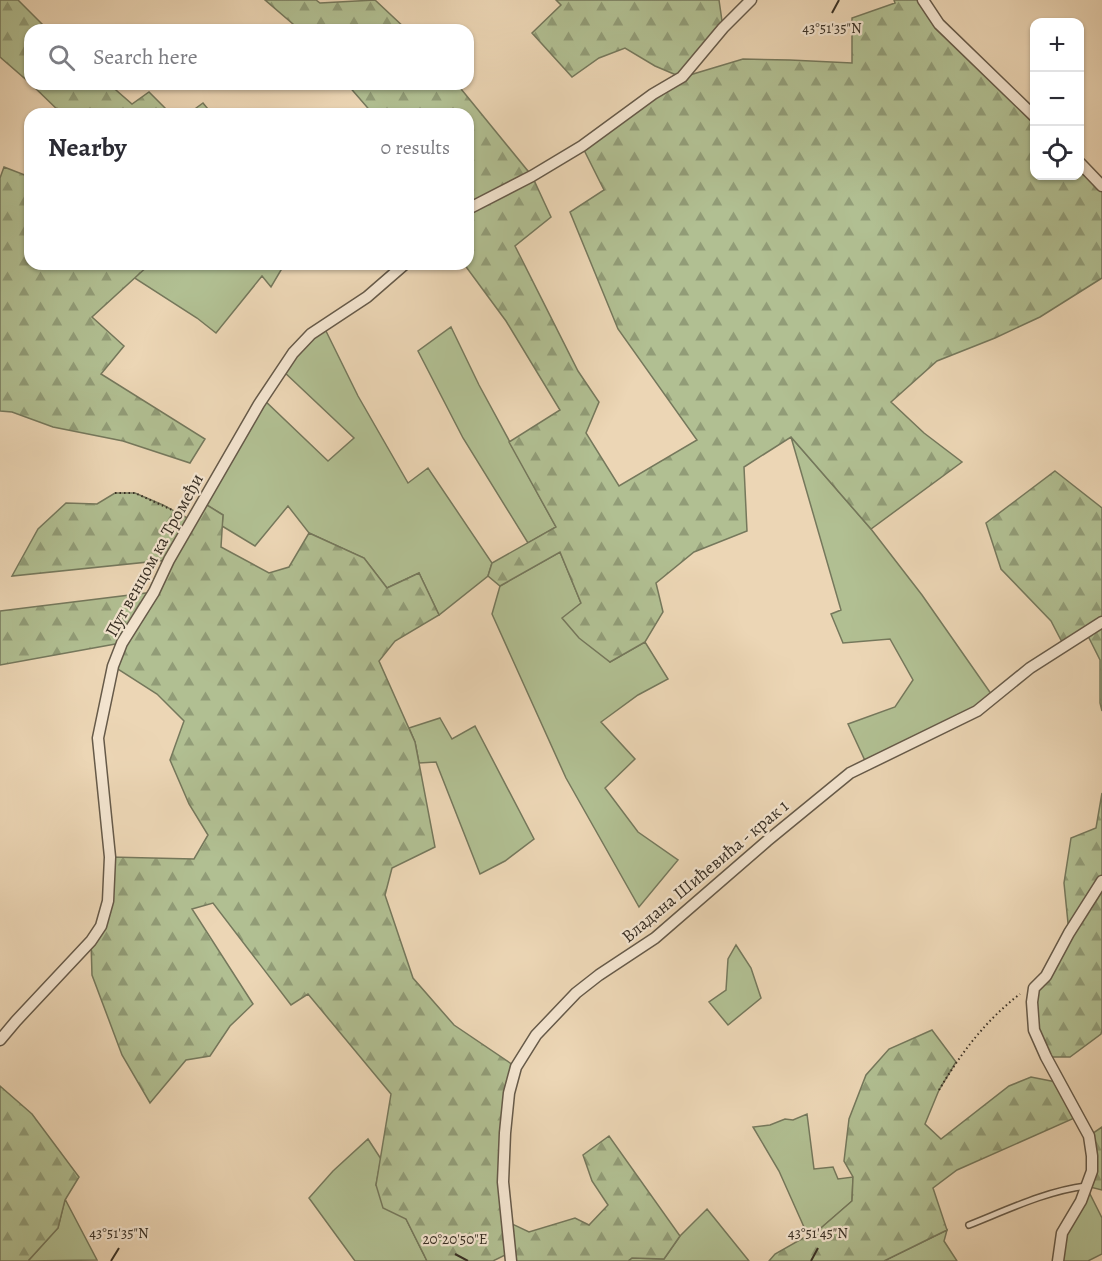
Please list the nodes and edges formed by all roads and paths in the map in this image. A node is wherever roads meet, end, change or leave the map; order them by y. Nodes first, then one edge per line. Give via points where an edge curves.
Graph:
1 (751, 0) edge
2 (923, 0) edge
3 (1030, 111) edge
4 (1084, 167) edge
5 (1102, 186) edge
6 (474, 206) edge
7 (398, 270) edge
8 (116, 493) dead end
9 (192, 520) junction
10 (1102, 622) edge
11 (1102, 881) edge
12 (1034, 988) junction
13 (0, 1040) edge
14 (939, 1090) dead end
15 (1086, 1186) junction
16 (969, 1225) dead end
17 (511, 1261) edge
18 (1058, 1261) edge

1 - 6 street via 682,77 582,146
2 - 3 street via 939,24
4 - 5 street
7 - 9 street, Пут венцом ка Тромеђи via 311,334 293,353
8 - 9 path via 135,493
9 - 13 street, Пут венцом ка Тромеђи via 122,643 111,674 98,738 110,857 108,901 101,926
10 - 17 street, Владана Шићевића - крак 1 via 1030,668 977,711 850,773 655,938 576,993 536,1035 516,1067 509,1093 503,1182
11 - 12 street via 1046,976
12 - 14 path via 1014,999 988,1022
12 - 15 street via 1034,1030 1089,1136 1092,1171
15 - 16 lane via 1068,1188
15 - 18 street via 1062,1233

